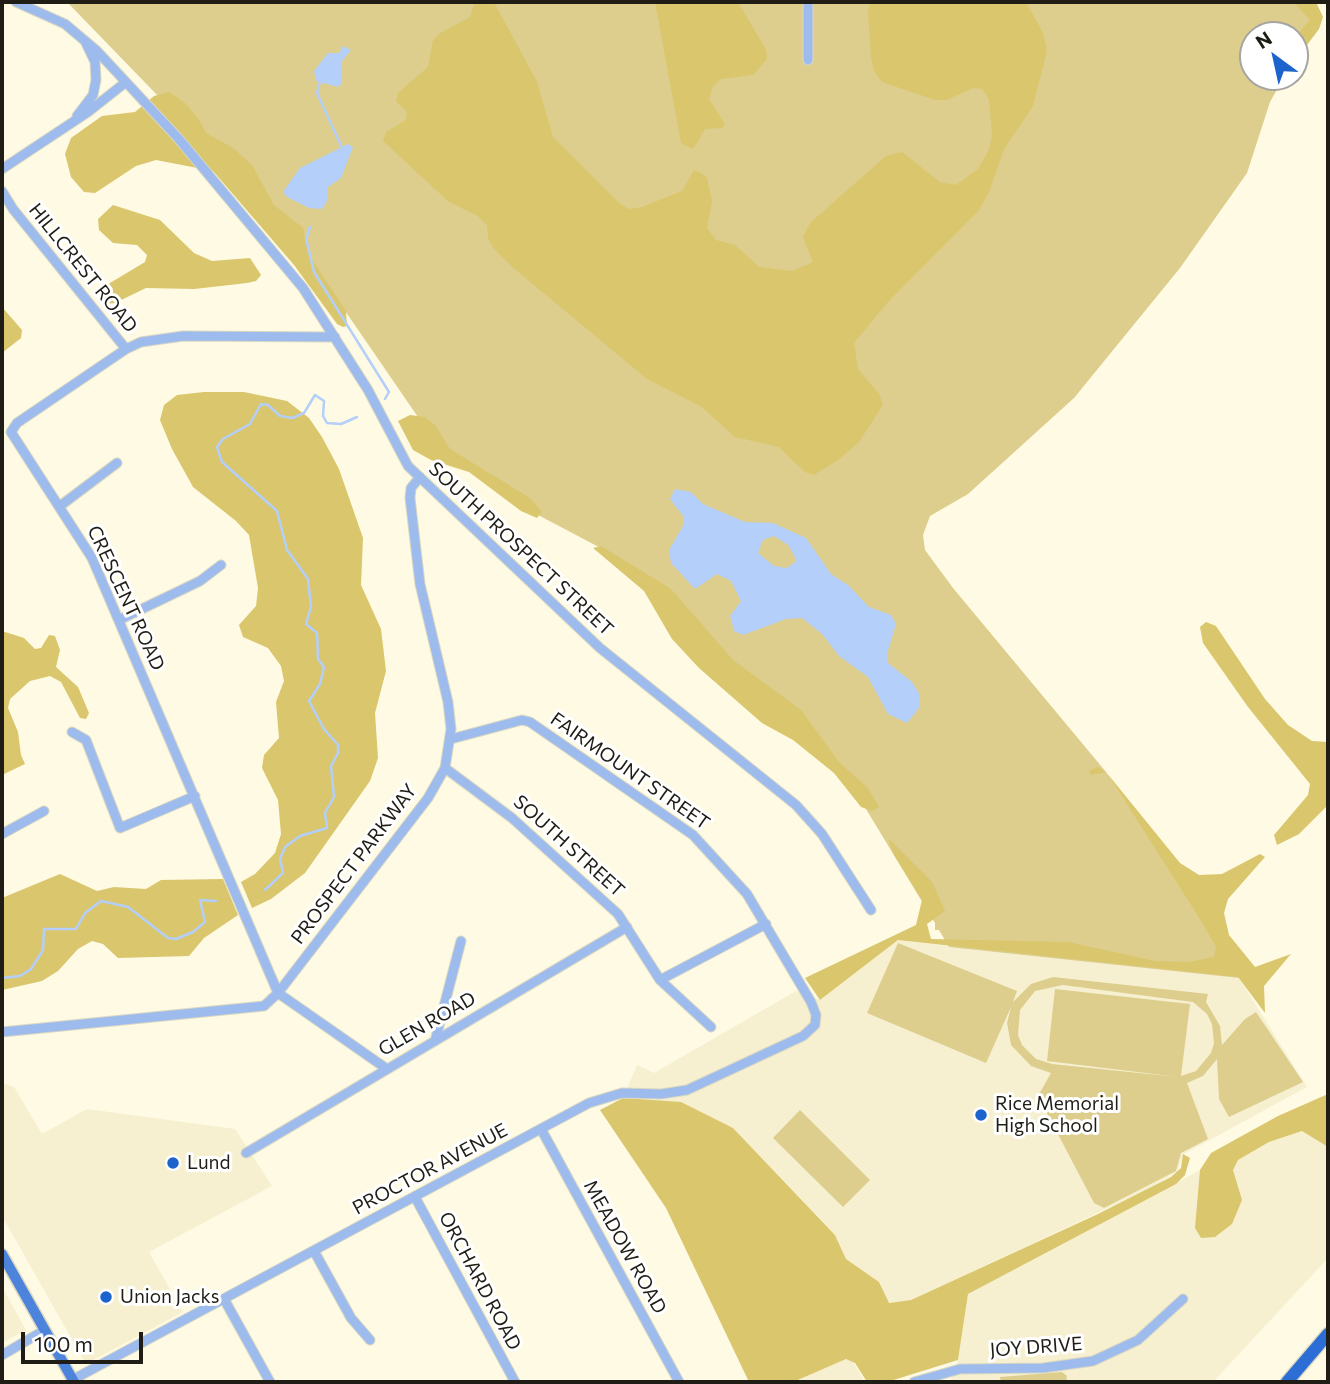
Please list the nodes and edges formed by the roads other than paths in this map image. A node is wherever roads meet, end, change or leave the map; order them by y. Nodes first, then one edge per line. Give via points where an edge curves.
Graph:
1 (16, 2) edge
2 (808, 2) edge
3 (85, 42) junction
4 (808, 60) dead end
5 (126, 82) junction
6 (74, 119) junction
7 (2, 169) edge
8 (2, 191) edge
9 (2, 199) edge
10 (13, 209) junction
11 (335, 337) junction
12 (126, 349) junction
13 (117, 463) dead end
14 (420, 477) junction
15 (60, 506) junction
16 (221, 565) dead end
17 (119, 620) junction
18 (72, 732) dead end
19 (451, 739) junction
20 (444, 768) junction
21 (195, 796) junction
22 (44, 811) dead end
23 (2, 834) edge
24 (871, 910) dead end
25 (766, 924) junction
26 (627, 927) junction
27 (461, 941) dead end
28 (660, 980) junction
29 (278, 993) junction
30 (815, 1025) joint
31 (710, 1027) dead end
32 (2, 1032) edge
33 (435, 1041) junction
34 (387, 1069) junction
35 (541, 1129) junction
36 (246, 1153) dead end
37 (415, 1197) junction
38 (314, 1251) junction
39 (2, 1254) edge
40 (225, 1298) junction
41 (1183, 1299) dead end
42 (45, 1330) junction
43 (1328, 1334) edge
44 (370, 1340) dead end
45 (2, 1355) edge
46 (73, 1381) edge
47 (270, 1382) edge
48 (515, 1382) edge
49 (679, 1382) edge
50 (914, 1382) edge
51 (1287, 1382) edge

1 - 3 street, SOUTH PROSPECT STREET via 57,18
2 - 4 street
3 - 5 street, SOUTH PROSPECT STREET
3 - 6 street via 95,62 96,80 93,95
5 - 6 street
5 - 11 street, SOUTH PROSPECT STREET via 267,243
6 - 7 street
8 - 10 street
9 - 10 street
10 - 12 street, HILLCREST ROAD
11 - 12 street, CRESCENT ROAD via 183,336 154,339
11 - 14 street, SOUTH PROSPECT STREET via 404,460
12 - 15 street, CRESCENT ROAD via 12,428 13,439
13 - 15 street
14 - 19 street, PROSPECT PARKWAY via 410,494 420,584 448,702
14 - 24 street, SOUTH PROSPECT STREET via 600,648 803,812
15 - 17 street, CRESCENT ROAD via 88,550
16 - 17 street via 200,581
17 - 21 street, CRESCENT ROAD
18 - 21 street via 86,740 120,828
19 - 20 street, PROSPECT PARKWAY
19 - 25 street, FAIRMOUNT STREET via 522,720 530,722 693,835 747,894
20 - 26 street, SOUTH STREET via 512,818
20 - 29 street, PROSPECT PARKWAY via 428,798
21 - 29 street, CRESCENT ROAD
22 - 23 street
25 - 28 street
25 - 30 street, FAIRMOUNT STREET via 811,1002 817,1015
26 - 28 street, SOUTH STREET
26 - 33 street, GLEN ROAD
27 - 33 street
28 - 31 street, SOUTH STREET
29 - 32 street, PROSPECT PARKWAY via 258,1008
29 - 34 street
30 - 35 street, PROCTOR AVENUE via 803,1036 704,1084 676,1092 609,1096
33 - 34 street, GLEN ROAD
34 - 36 street, GLEN ROAD
35 - 37 street, PROCTOR AVENUE
35 - 49 street, MEADOW ROAD
37 - 38 street, PROCTOR AVENUE
37 - 48 street, ORCHARD ROAD
38 - 40 street, PROCTOR AVENUE
38 - 44 street via 351,1318
39 - 42 main road
40 - 46 street, PROCTOR AVENUE
40 - 47 street
41 - 50 street, JOY DRIVE via 1138,1339 1093,1361 1043,1368 960,1369
42 - 45 street
42 - 46 main road
43 - 51 highway

